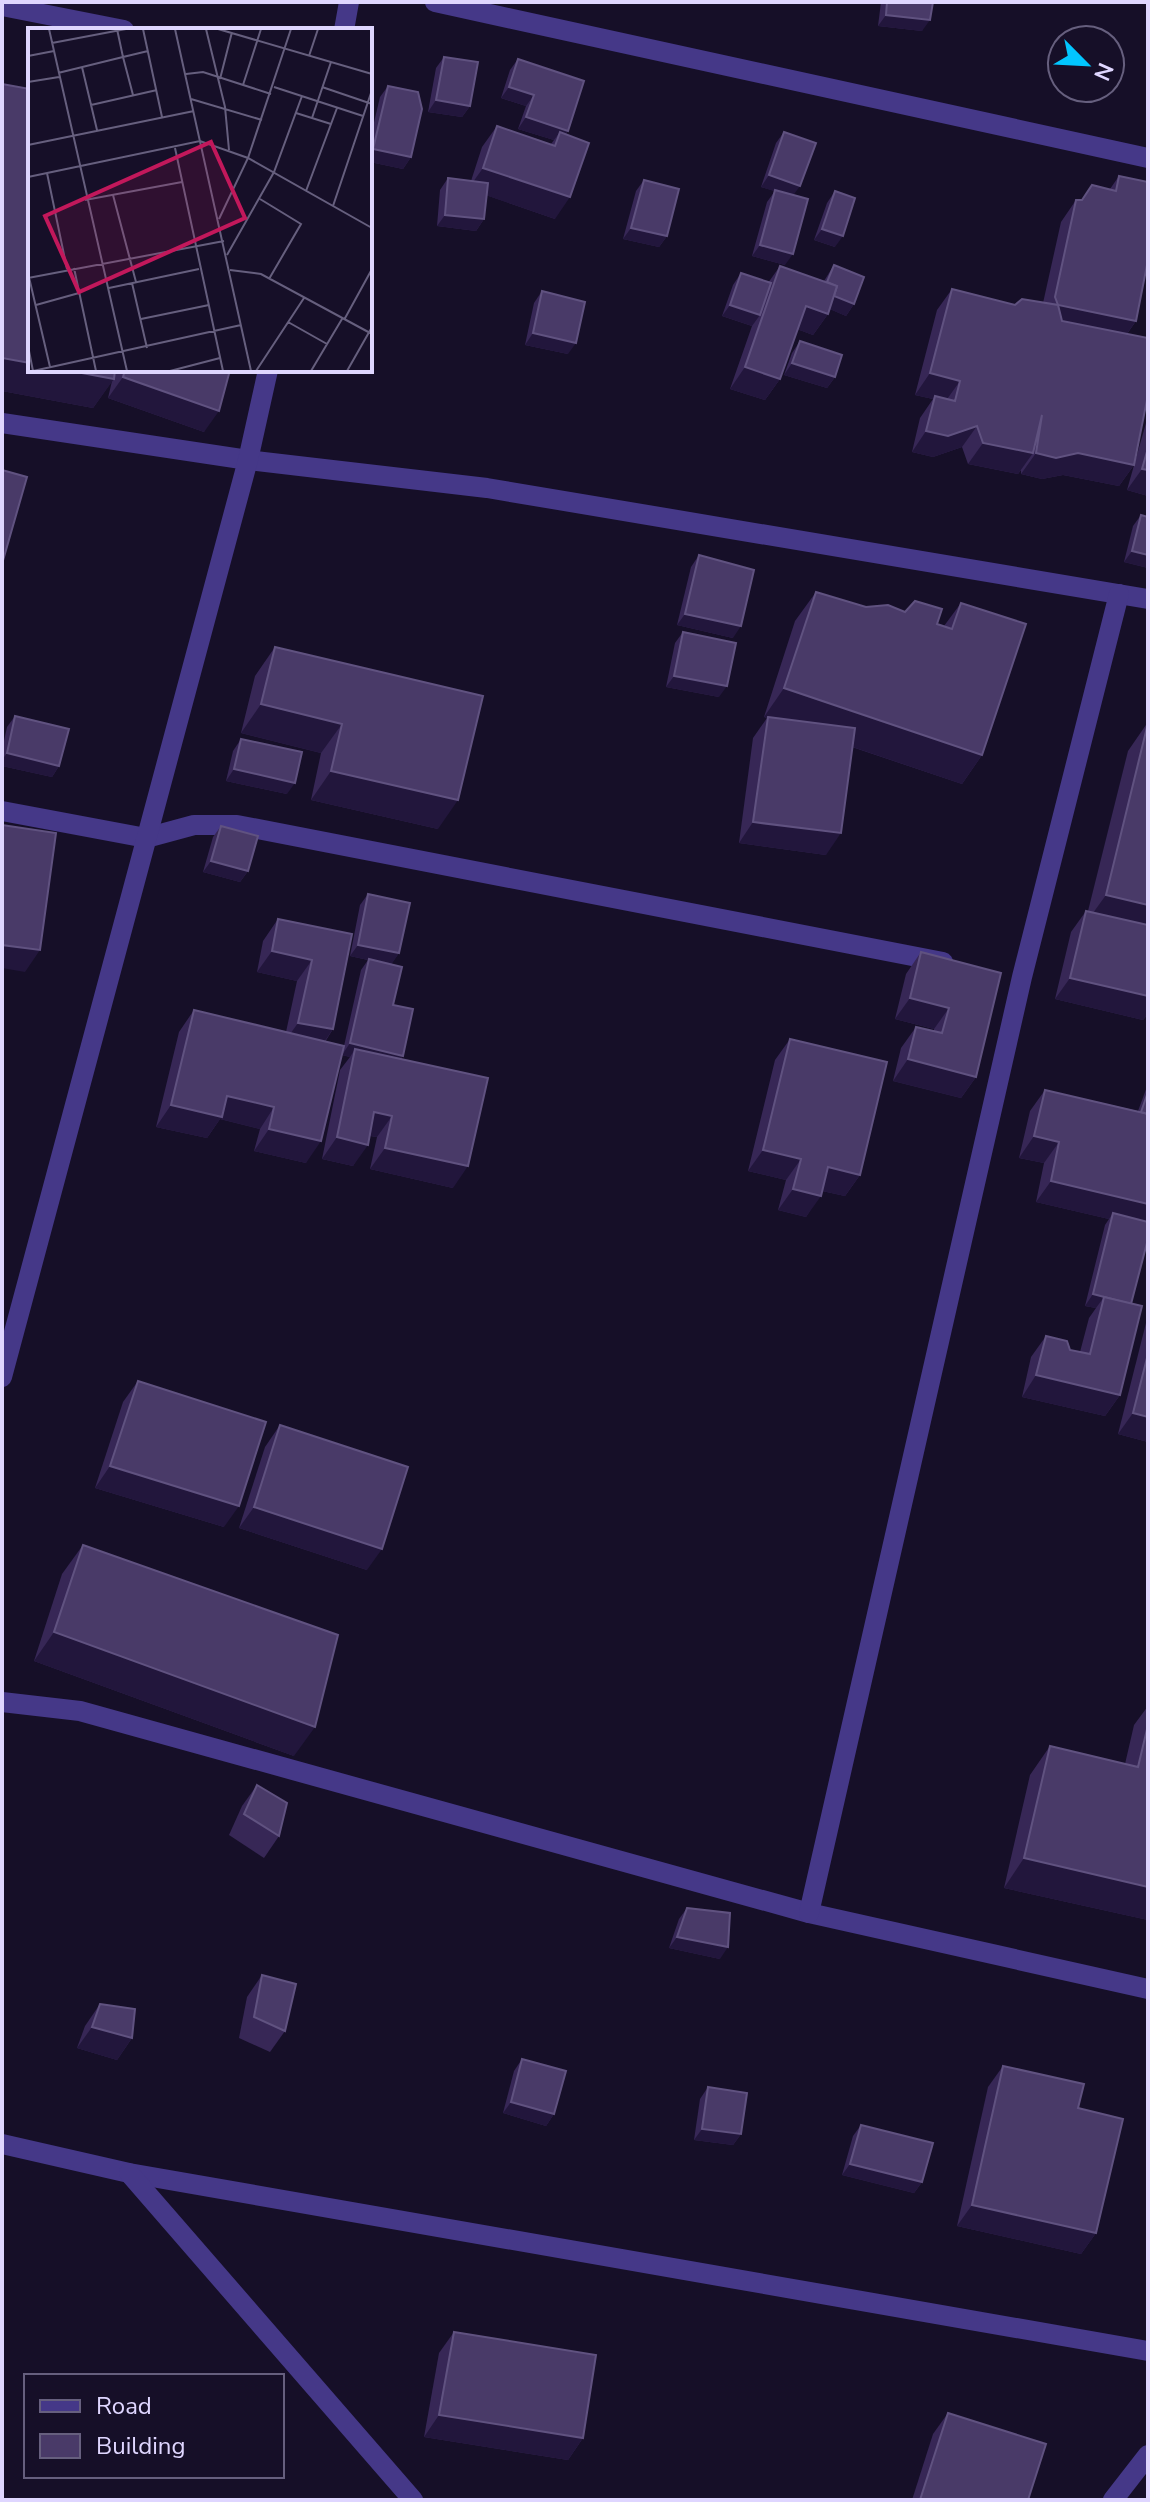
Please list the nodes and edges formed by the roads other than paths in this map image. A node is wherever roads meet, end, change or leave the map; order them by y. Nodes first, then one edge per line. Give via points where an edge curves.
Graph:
1 (349, 2) edge
2 (435, 2) edge
3 (2, 6) edge
4 (114, 28) edge
5 (344, 28) edge
6 (1148, 158) edge
7 (268, 372) edge
8 (2, 423) edge
9 (248, 460) junction
10 (1119, 594) junction
11 (1148, 599) edge
12 (2, 811) edge
13 (146, 838) junction
14 (959, 965) edge
15 (2, 1377) edge
16 (2, 1702) edge
17 (809, 1913) junction
18 (1148, 1989) edge
19 (2, 2144) edge
20 (129, 2173) junction
21 (1148, 2351) edge
22 (1148, 2455) edge
23 (413, 2500) edge
24 (1113, 2500) edge

1 - 5 street
2 - 6 street
3 - 4 street
7 - 9 street
8 - 9 street
9 - 10 street via 487,488
9 - 13 street
10 - 11 street
10 - 17 street via 1014,975
12 - 13 street
13 - 14 street via 194,825 237,825
13 - 15 street
16 - 17 street via 80,1711
17 - 18 street
19 - 20 street
20 - 21 street
20 - 23 street
22 - 24 street

